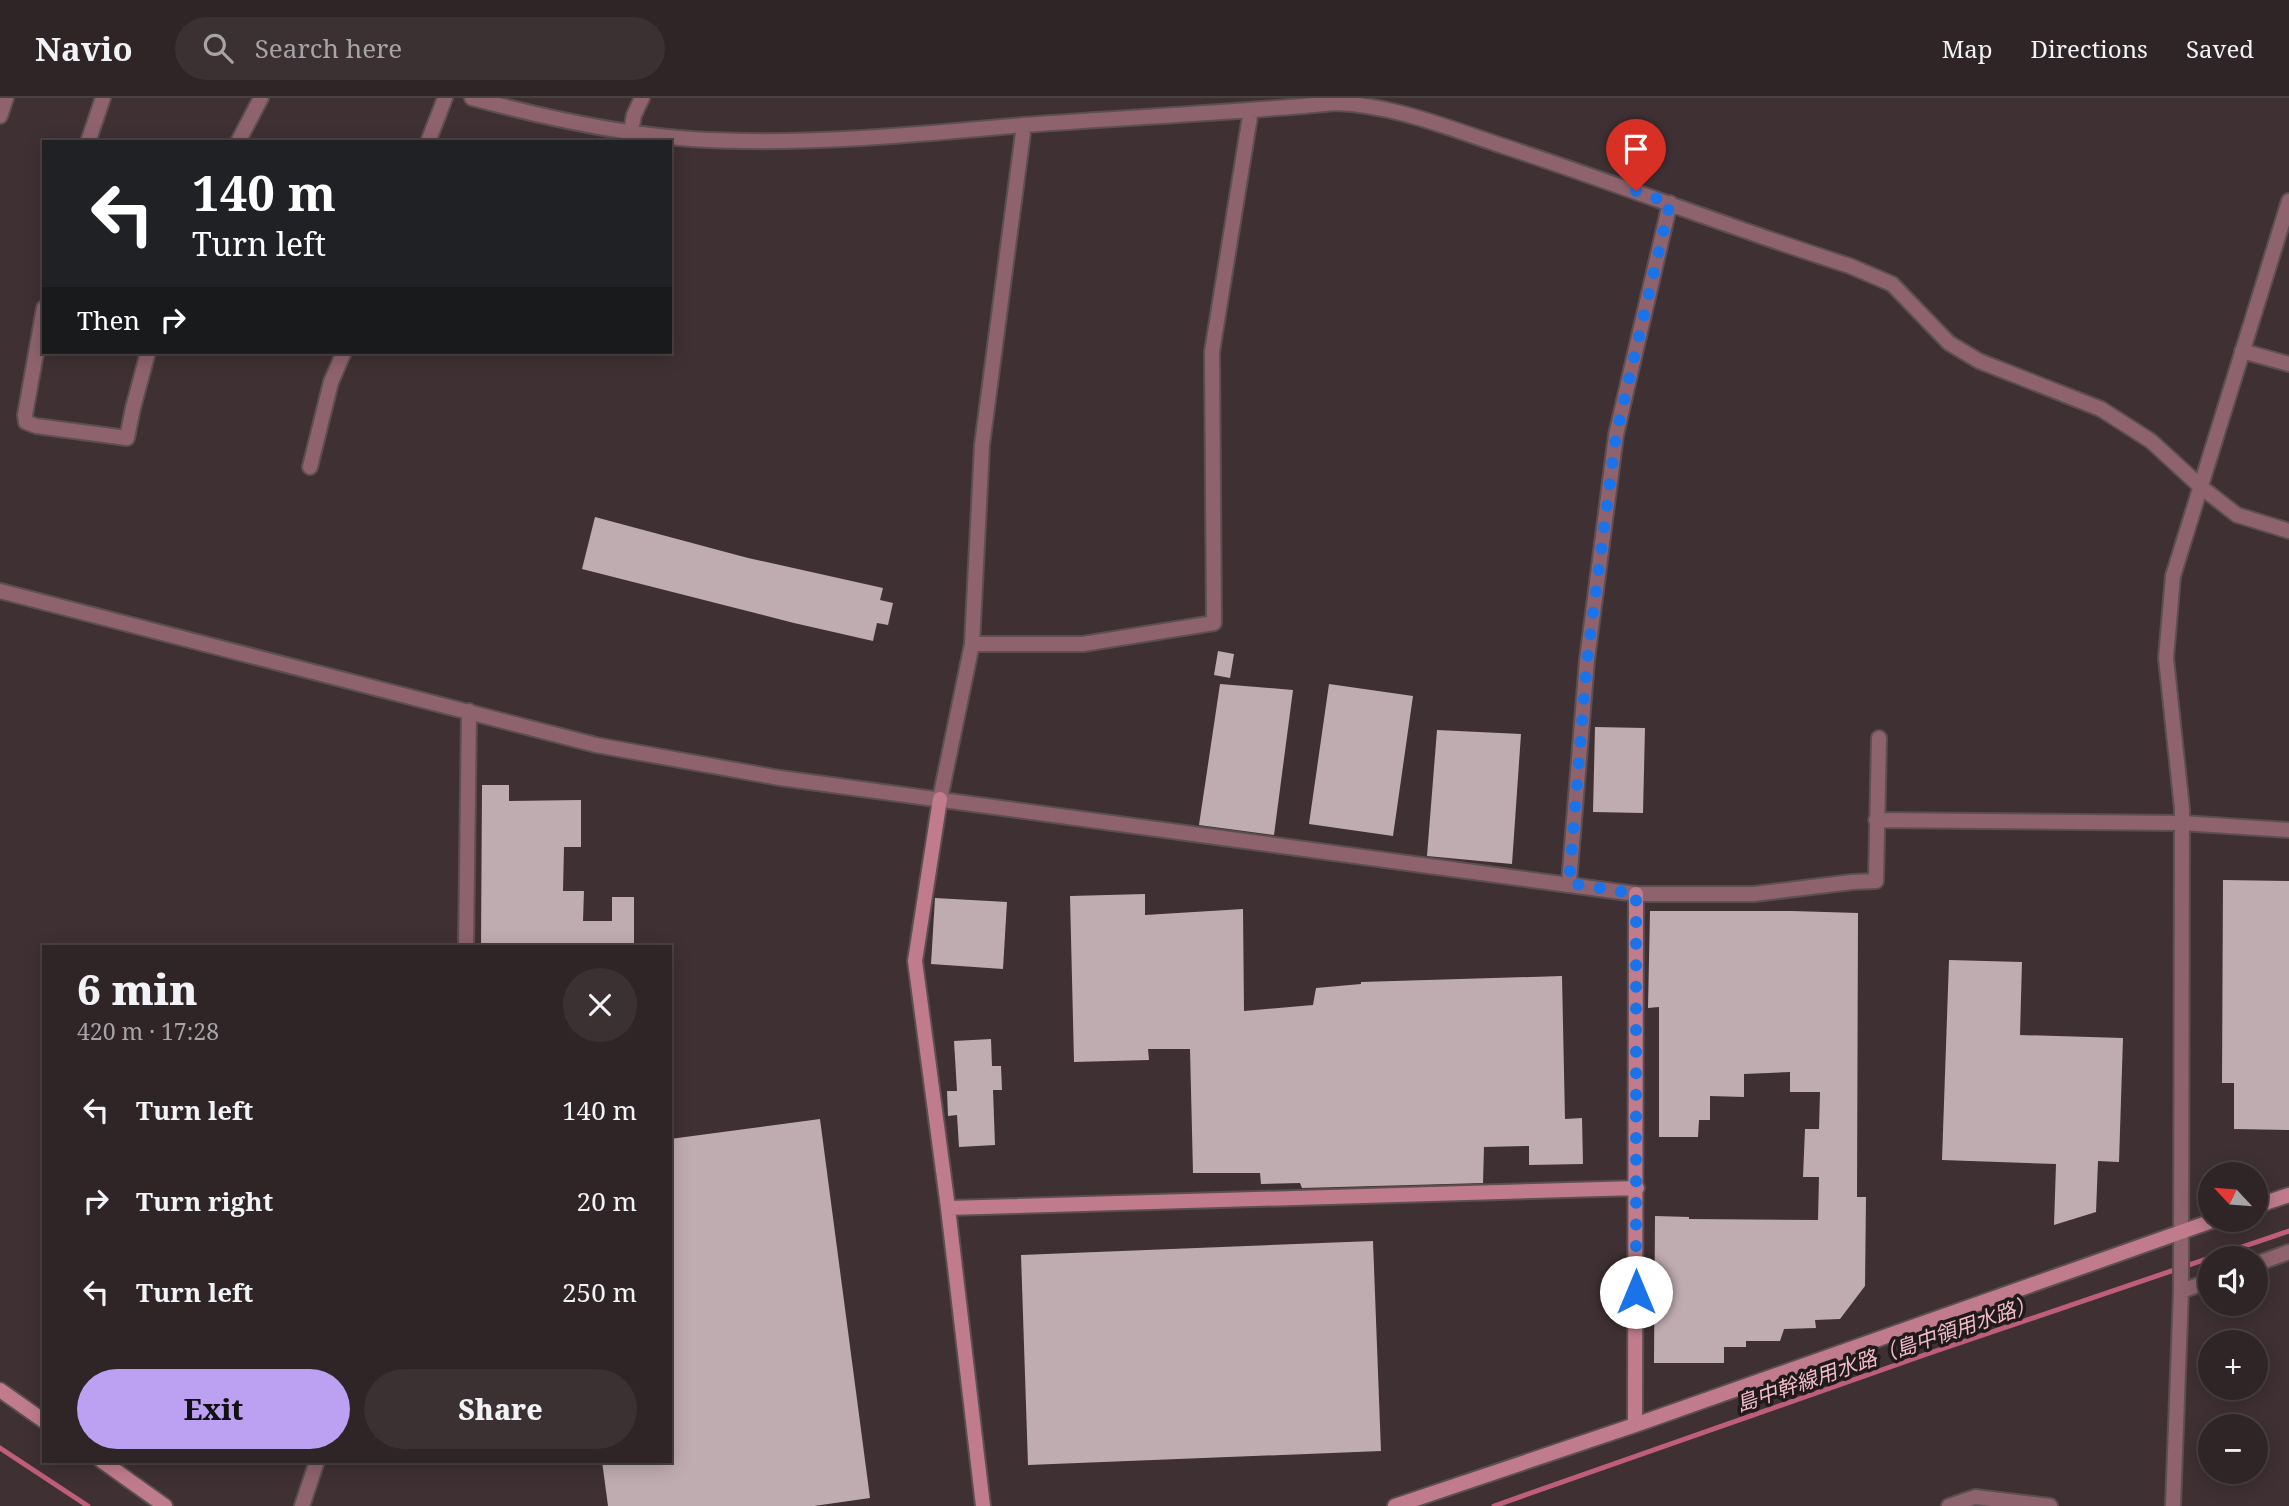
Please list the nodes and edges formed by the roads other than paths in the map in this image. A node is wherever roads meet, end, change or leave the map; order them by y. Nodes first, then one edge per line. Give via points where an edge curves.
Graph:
1 (6, 98) edge
2 (103, 98) edge
3 (261, 98) edge
4 (445, 98) edge
5 (472, 98) edge
6 (642, 98) edge
7 (1337, 100) edge
8 (1251, 110) junction
9 (0, 116) edge
10 (1024, 125) junction
11 (631, 131) junction
12 (89, 140) edge
13 (239, 140) edge
14 (429, 140) edge
15 (2289, 201) edge
16 (1670, 203) junction
17 (42, 319) edge
18 (2242, 351) junction
19 (147, 354) edge
20 (343, 354) edge
21 (2289, 364) edge
22 (310, 467) dead end
23 (2201, 487) junction
24 (2289, 531) edge
25 (0, 591) edge
26 (972, 643) junction
27 (469, 711) junction
28 (1879, 738) dead end
29 (940, 799) junction
30 (1875, 820) junction
31 (2182, 823) junction
32 (2289, 830) edge
33 (1569, 883) junction
34 (1636, 894) junction
35 (466, 945) edge
36 (1637, 1188) junction
37 (2289, 1195) edge
38 (2268, 1202) edge
39 (948, 1208) junction
40 (2198, 1226) edge
41 (2181, 1231) junction
42 (2289, 1252) edge
43 (2268, 1260) edge
44 (2198, 1285) edge
45 (2181, 1291) junction
46 (0, 1390) edge
47 (42, 1420) edge
48 (1635, 1425) junction
49 (105, 1463) edge
50 (316, 1463) edge
51 (165, 1506) edge
52 (302, 1506) edge
53 (983, 1506) edge
54 (1395, 1506) edge
55 (1950, 1506) edge
56 (2050, 1506) edge
57 (2173, 1506) edge

1 - 9 street
2 - 12 street
3 - 13 street
4 - 14 street
5 - 11 street
6 - 11 street
7 - 8 street
7 - 16 street via 1402,114
8 - 10 street
8 - 26 street via 1212,352 1214,623 1083,645
10 - 11 street via 774,142 689,139
10 - 26 street via 982,445
15 - 18 street
16 - 23 street via 1892,284 1949,343 1979,361 2101,409 2151,441
16 - 33 street via 1616,435 1587,660
17 - 19 street via 25,415 26,422 36,426 127,438
18 - 21 street
18 - 23 street
20 - 22 street via 331,382
23 - 24 street via 2237,515
23 - 31 street via 2173,576 2166,658
25 - 27 street
26 - 29 street
27 - 29 street via 597,746 780,778
27 - 35 street
28 - 30 street
29 - 33 street
29 - 39 street via 915,961
30 - 31 street
30 - 34 street via 1876,881 1754,894
31 - 32 street
31 - 41 street
33 - 34 street
34 - 36 street
36 - 39 street
36 - 48 street
37 - 38 street
39 - 53 street
40 - 41 street
41 - 45 street
41 - 48 street
42 - 43 street
44 - 45 street
45 - 57 street
46 - 47 street
48 - 54 street
49 - 51 street
50 - 52 street
55 - 56 street via 1975,1497

